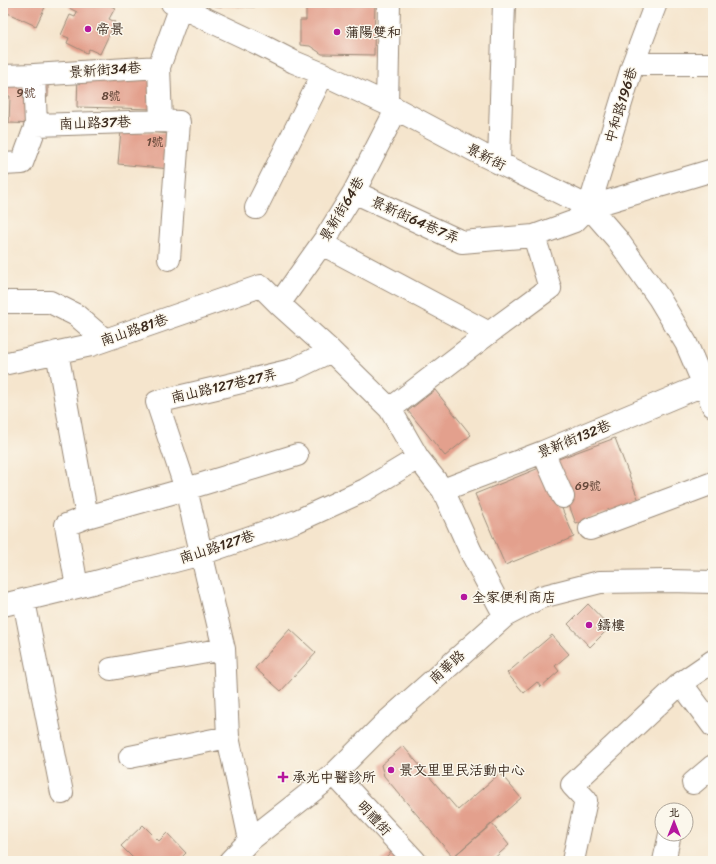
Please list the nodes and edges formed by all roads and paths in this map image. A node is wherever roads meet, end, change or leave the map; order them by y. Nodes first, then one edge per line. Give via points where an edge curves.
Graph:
1 (389, 3) edge
2 (504, 3) edge
3 (656, 3) edge
4 (178, 4) edge
5 (633, 64) junction
6 (713, 64) edge
7 (159, 67) junction
8 (323, 74) junction
9 (34, 75) junction
10 (3, 76) edge
11 (392, 107) junction
12 (161, 121) junction
13 (36, 125) junction
14 (499, 163) junction
15 (3, 164) edge
16 (713, 170) edge
17 (354, 192) junction
18 (589, 207) junction
19 (256, 208) dead end
20 (534, 236) junction
21 (322, 244) junction
22 (169, 259) dead end
23 (3, 302) edge
24 (279, 304) junction
25 (489, 333) junction
26 (105, 340) junction
27 (331, 350) junction
28 (57, 352) junction
29 (3, 364) edge
30 (703, 385) junction
31 (713, 406) edge
32 (390, 409) junction
33 (543, 452) junction
34 (297, 455) dead end
35 (418, 458) junction
36 (713, 482) edge
37 (186, 489) junction
38 (443, 490) junction
39 (563, 497) dead end
40 (87, 517) junction
41 (590, 529) dead end
42 (201, 554) junction
43 (713, 582) edge
44 (77, 587) junction
45 (13, 603) edge
46 (505, 616) junction
47 (224, 649) junction
48 (713, 661) edge
49 (111, 669) dead end
50 (681, 683) junction
51 (713, 726) edge
52 (228, 737) junction
53 (130, 757) dead end
54 (713, 766) edge
55 (334, 774) junction
56 (693, 783) dead end
57 (62, 793) dead end
58 (668, 842) edge
59 (241, 853) edge
60 (415, 861) edge
61 (573, 861) edge
62 (664, 861) edge

1 - 11 street
2 - 14 street
3 - 5 street, 中和路196巷
4 - 7 street, 景新街34巷
4 - 8 street, 景新街
5 - 6 street
5 - 18 street, 中和路196巷
7 - 9 street, 景新街34巷
7 - 12 street
8 - 11 street, 景新街
8 - 19 street
9 - 10 street, 景新街34巷
9 - 13 street
11 - 14 street, 景新街
11 - 17 street, 景新街64巷
12 - 13 street, 南山路37巷
12 - 22 street, 南山路37巷 via 179,122
13 - 15 street via 22,163
14 - 18 street, 景新街
16 - 18 street
17 - 20 street, 景新街64巷7弄 via 462,242
17 - 21 street, 景新街64巷
18 - 20 street, 景新街64巷7弄 via 575,221
18 - 30 street, 景新街 via 617,240 659,298 686,343
20 - 25 street via 550,288
21 - 24 street, 景新街64巷
21 - 25 street
23 - 26 street via 50,302 76,315
24 - 26 street, 南山路81巷 via 262,286
24 - 27 street
25 - 32 street
26 - 28 street, 南山路81巷
27 - 32 street
27 - 37 street, 南山路127巷27弄 via 292,370 157,402
28 - 29 street, 南山路81巷
28 - 40 street
30 - 31 street, 景新街
30 - 33 street, 景新街132巷
32 - 35 street
33 - 38 street, 景新街132巷
33 - 39 street
34 - 37 street
35 - 38 street
35 - 42 street, 南山路127巷 via 366,490 297,521
36 - 41 street
37 - 40 street
37 - 42 street, 南山路127巷27弄
38 - 46 street via 470,552
40 - 44 street via 66,525
42 - 44 street, 南山路127巷
42 - 47 street, 南山路127巷27弄
43 - 46 street, 南華路 via 600,582 541,597
44 - 45 street, 南山路127巷
45 - 57 street
46 - 55 street, 南華路 via 384,724
47 - 49 street
47 - 52 street, 南山路127巷27弄
48 - 50 street
50 - 51 street
50 - 61 street via 572,785 586,800
52 - 53 street
52 - 59 street, 南山路127巷27弄
54 - 56 street
55 - 59 street, 南華路
55 - 60 street, 明禮街
58 - 62 street

